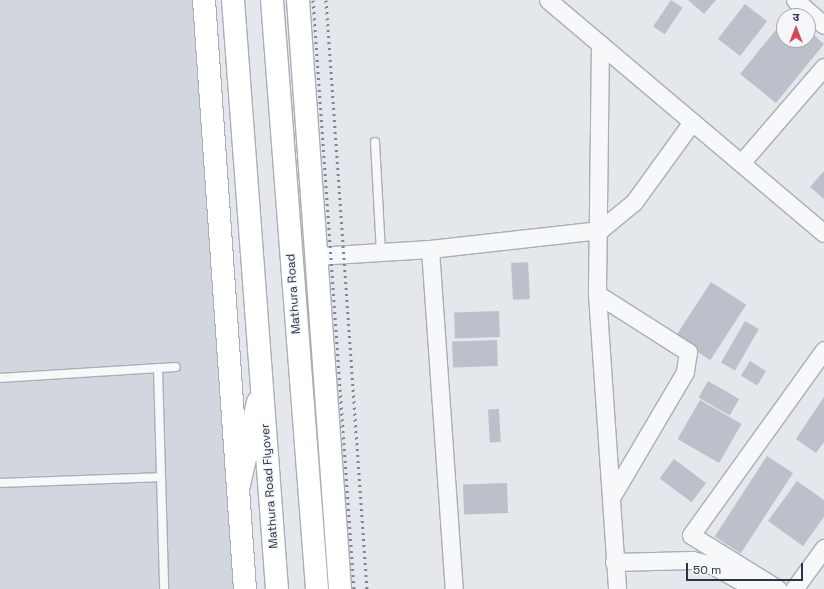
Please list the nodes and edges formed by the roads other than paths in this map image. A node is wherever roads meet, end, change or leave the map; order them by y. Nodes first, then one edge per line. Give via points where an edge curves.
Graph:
1 (204, 0) edge
2 (233, 0) edge
3 (272, 0) edge
4 (298, 0) edge
5 (548, 0) edge
6 (795, 0) edge
7 (824, 26) edge
8 (600, 44) junction
9 (824, 67) edge
10 (692, 122) junction
11 (375, 142) dead end
12 (741, 163) junction
13 (600, 230) junction
14 (824, 233) edge
15 (430, 249) junction
16 (381, 252) junction
17 (316, 256) junction
18 (597, 294) junction
19 (824, 350) edge
20 (176, 367) dead end
21 (158, 368) junction
22 (0, 378) edge
23 (262, 383) junction
24 (161, 477) junction
25 (0, 483) edge
26 (239, 485) junction
27 (613, 494) junction
28 (824, 548) edge
29 (614, 562) junction
30 (164, 589) edge
31 (245, 589) edge
32 (277, 589) edge
33 (317, 589) edge
34 (340, 589) edge
35 (454, 589) edge
36 (617, 589) edge
37 (755, 589) edge
38 (778, 589) edge
39 (794, 589) edge

1 - 26 main road
2 - 23 main road
3 - 33 main road, Mathura Road
4 - 17 main road
5 - 8 street
6 - 7 street
8 - 10 street
8 - 13 street
9 - 12 street
10 - 12 street
10 - 13 street via 634,202
11 - 16 lane
12 - 14 street
13 - 15 street
13 - 18 street
15 - 16 street
15 - 35 street
16 - 17 street
17 - 34 main road
18 - 27 street
18 - 27 street via 688,352 685,372
19 - 38 street via 691,534
20 - 21 lane
21 - 22 lane
21 - 24 lane
23 - 26 main road
23 - 32 main road, Mathura Road Flyover
24 - 25 lane
24 - 30 lane
26 - 31 main road
27 - 29 street
28 - 39 street
29 - 36 street
29 - 37 street via 692,560 712,565

